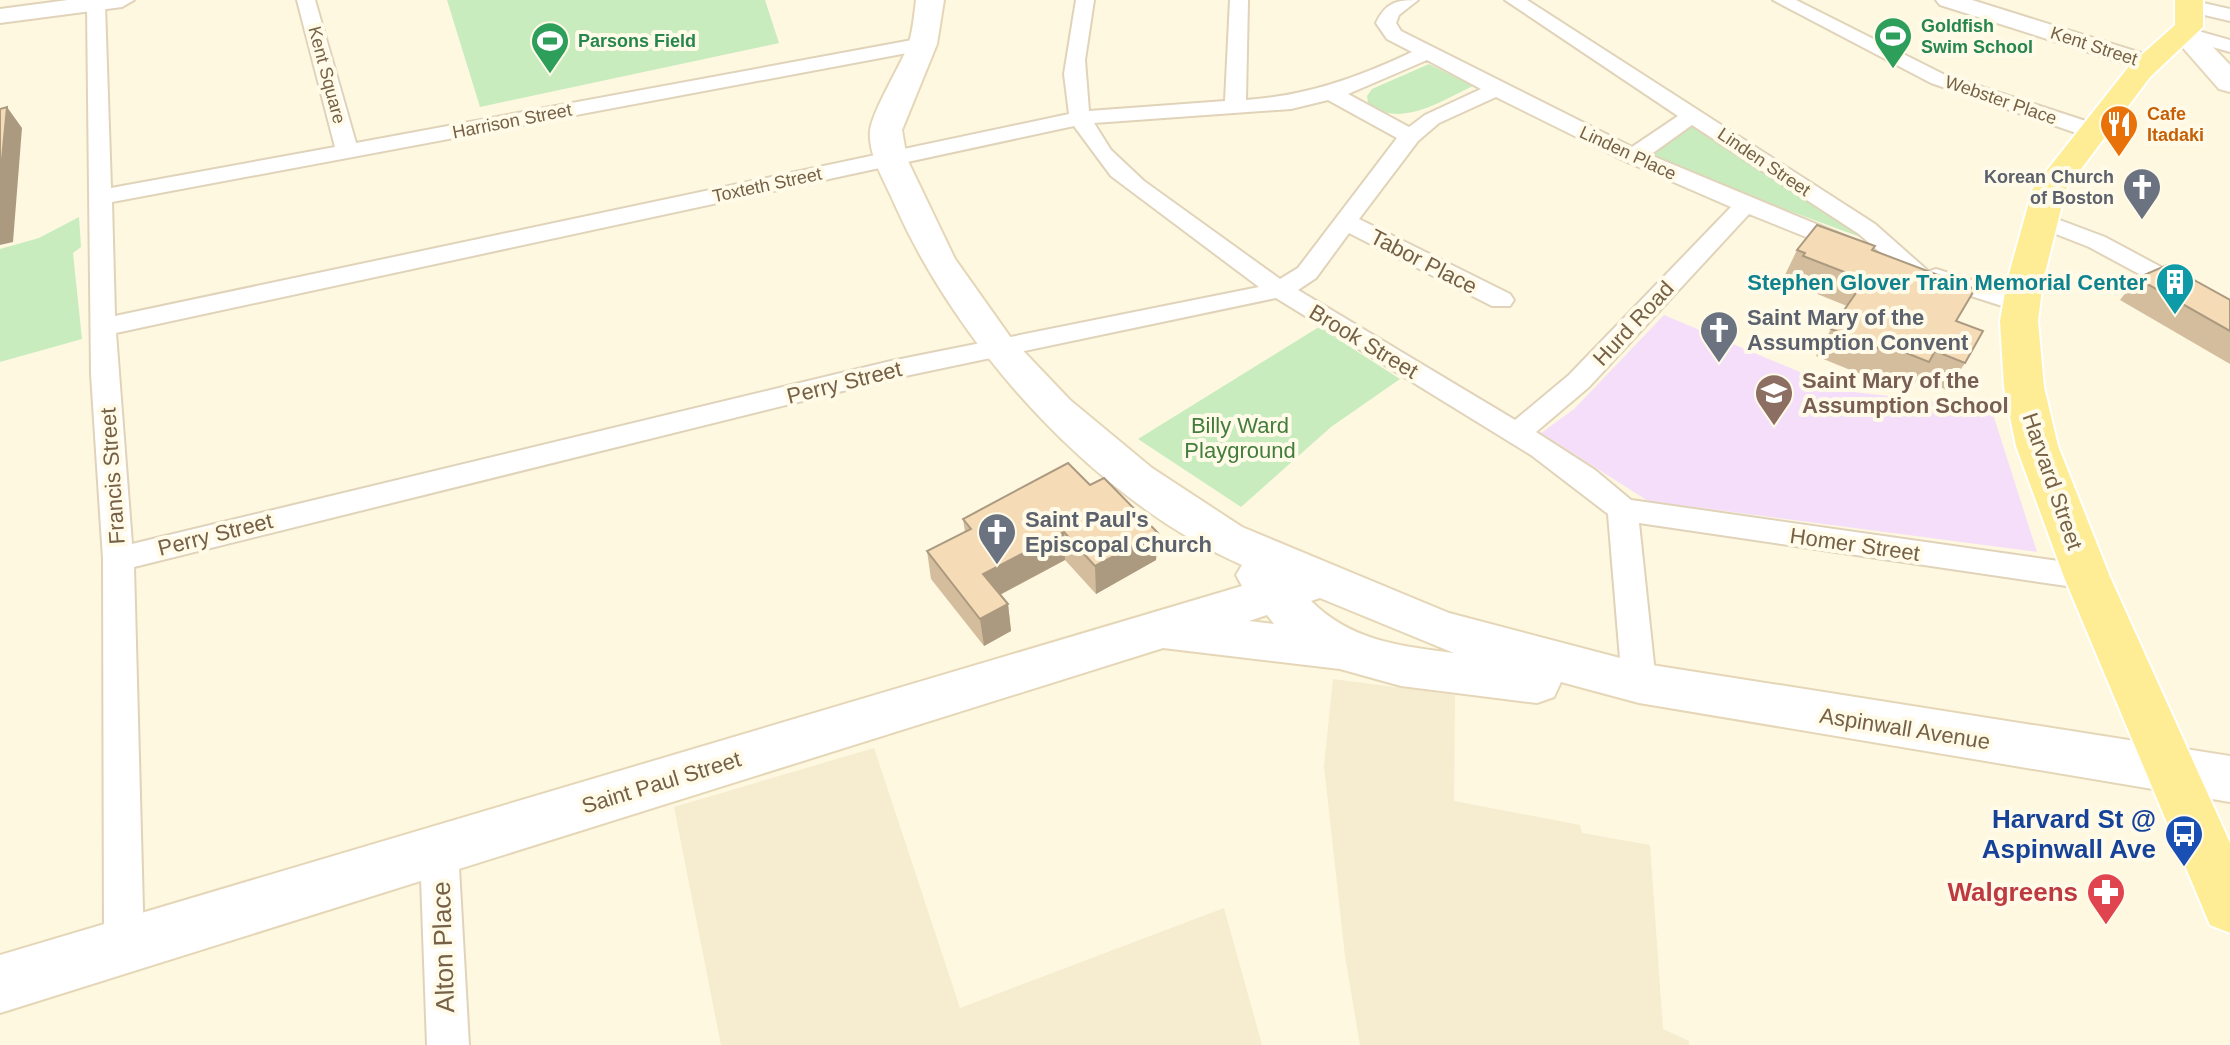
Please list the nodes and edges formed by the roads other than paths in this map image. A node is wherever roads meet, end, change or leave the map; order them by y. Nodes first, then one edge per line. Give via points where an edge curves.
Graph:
1 (306, 0) edge
2 (930, 0) edge
3 (1085, 0) edge
4 (1239, 0) edge
5 (1409, 0) edge
6 (1514, 0) edge
7 (1782, 0) edge
8 (1948, 0) edge
9 (109, 2) edge
10 (2187, 13) edge
11 (2230, 15) edge
12 (0, 16) edge
13 (923, 44) junction
14 (2230, 46) edge
15 (1427, 53) junction
16 (2148, 63) junction
17 (2230, 83) edge
18 (1497, 89) junction
19 (1333, 94) junction
20 (1235, 106) junction
21 (1693, 115) junction
22 (1081, 118) junction
23 (2093, 131) junction
24 (1410, 136) junction
25 (347, 151) junction
26 (1633, 156) junction
27 (891, 159) junction
28 (101, 197) junction
29 (1744, 206) junction
30 (2041, 220) junction
31 (1346, 222) junction
32 (1915, 270) junction
33 (1280, 290) junction
34 (1501, 300) dead end
35 (2021, 304) junction
36 (2226, 309) edge
37 (104, 327) junction
38 (997, 347) junction
39 (1516, 434) junction
40 (1623, 510) junction
41 (118, 559) junction
42 (2087, 577) junction
43 (1300, 587) junction
44 (1160, 630) junction
45 (1343, 650) junction
46 (1639, 683) junction
47 (2171, 770) junction
48 (2230, 779) edge
49 (439, 850) junction
50 (2230, 906) edge
51 (124, 947) junction
52 (0, 984) edge
53 (448, 1045) edge

1 - 25 street, Kent Square
2 - 13 main road, Aspinwall Avenue
3 - 22 street, Brook Street via 1073,66
4 - 20 street
5 - 15 street, Linden Place via 1391,12 1386,23 1394,35
6 - 21 street, Linden Street
7 - 23 street, Webster Place via 1938,79
8 - 16 street, Kent Street
9 - 12 street
9 - 28 street, Francis Street
10 - 11 street
10 - 14 street
10 - 16 main road, Harvard Street
10 - 17 main road
13 - 25 street, Harrison Street
13 - 27 main road, Aspinwall Avenue via 886,130
15 - 18 street, Linden Place
15 - 19 street, Toxteth Street
16 - 23 main road, Harvard Street
18 - 24 street, Perry Street via 1432,119
18 - 26 street, Linden Place
19 - 20 street, Toxteth Street
19 - 24 street
20 - 22 street, Toxteth Street
21 - 26 street
21 - 32 street, Linden Street via 1881,239
22 - 27 street, Toxteth Street
22 - 33 street, Brook Street via 1092,139 1152,199
23 - 30 main road, Harvard Street via 2050,188
24 - 31 street, Perry Street
25 - 28 street, Harrison Street
26 - 29 street, Linden Place
27 - 37 street, Toxteth Street
27 - 38 main road, Aspinwall Avenue via 937,259
28 - 37 street, Francis Street
29 - 32 street, Linden Place
29 - 39 street, Hurd Road via 1579,381
30 - 35 main road, Harvard Street
30 - 36 street via 2097,242
31 - 33 street, Perry Street via 1307,273
31 - 34 street, Tabor Place
32 - 35 street, Linden Street
33 - 38 street, Perry Street
33 - 39 street, Brook Street
35 - 42 main road, Harvard Street via 2026,404
37 - 41 street, Francis Street
38 - 41 street, Perry Street
38 - 43 main road, Aspinwall Avenue via 1109,457
39 - 40 street, Brook Street via 1605,492
40 - 42 street, Homer Street
40 - 46 street
41 - 51 street, Francis Street
42 - 47 main road, Harvard Street
43 - 44 main road, Saint Paul Street
43 - 45 main road, Aspinwall Avenue via 1311,631
43 - 46 main road, Aspinwall Avenue
44 - 45 main road
44 - 49 main road, Saint Paul Street
45 - 46 main road, Aspinwall Avenue via 1391,663 1588,690
46 - 47 main road, Aspinwall Avenue
47 - 48 main road, Aspinwall Avenue
47 - 50 main road, Harvard Street
49 - 51 main road, Saint Paul Street
49 - 53 street, Alton Place
51 - 52 main road, Saint Paul Street

